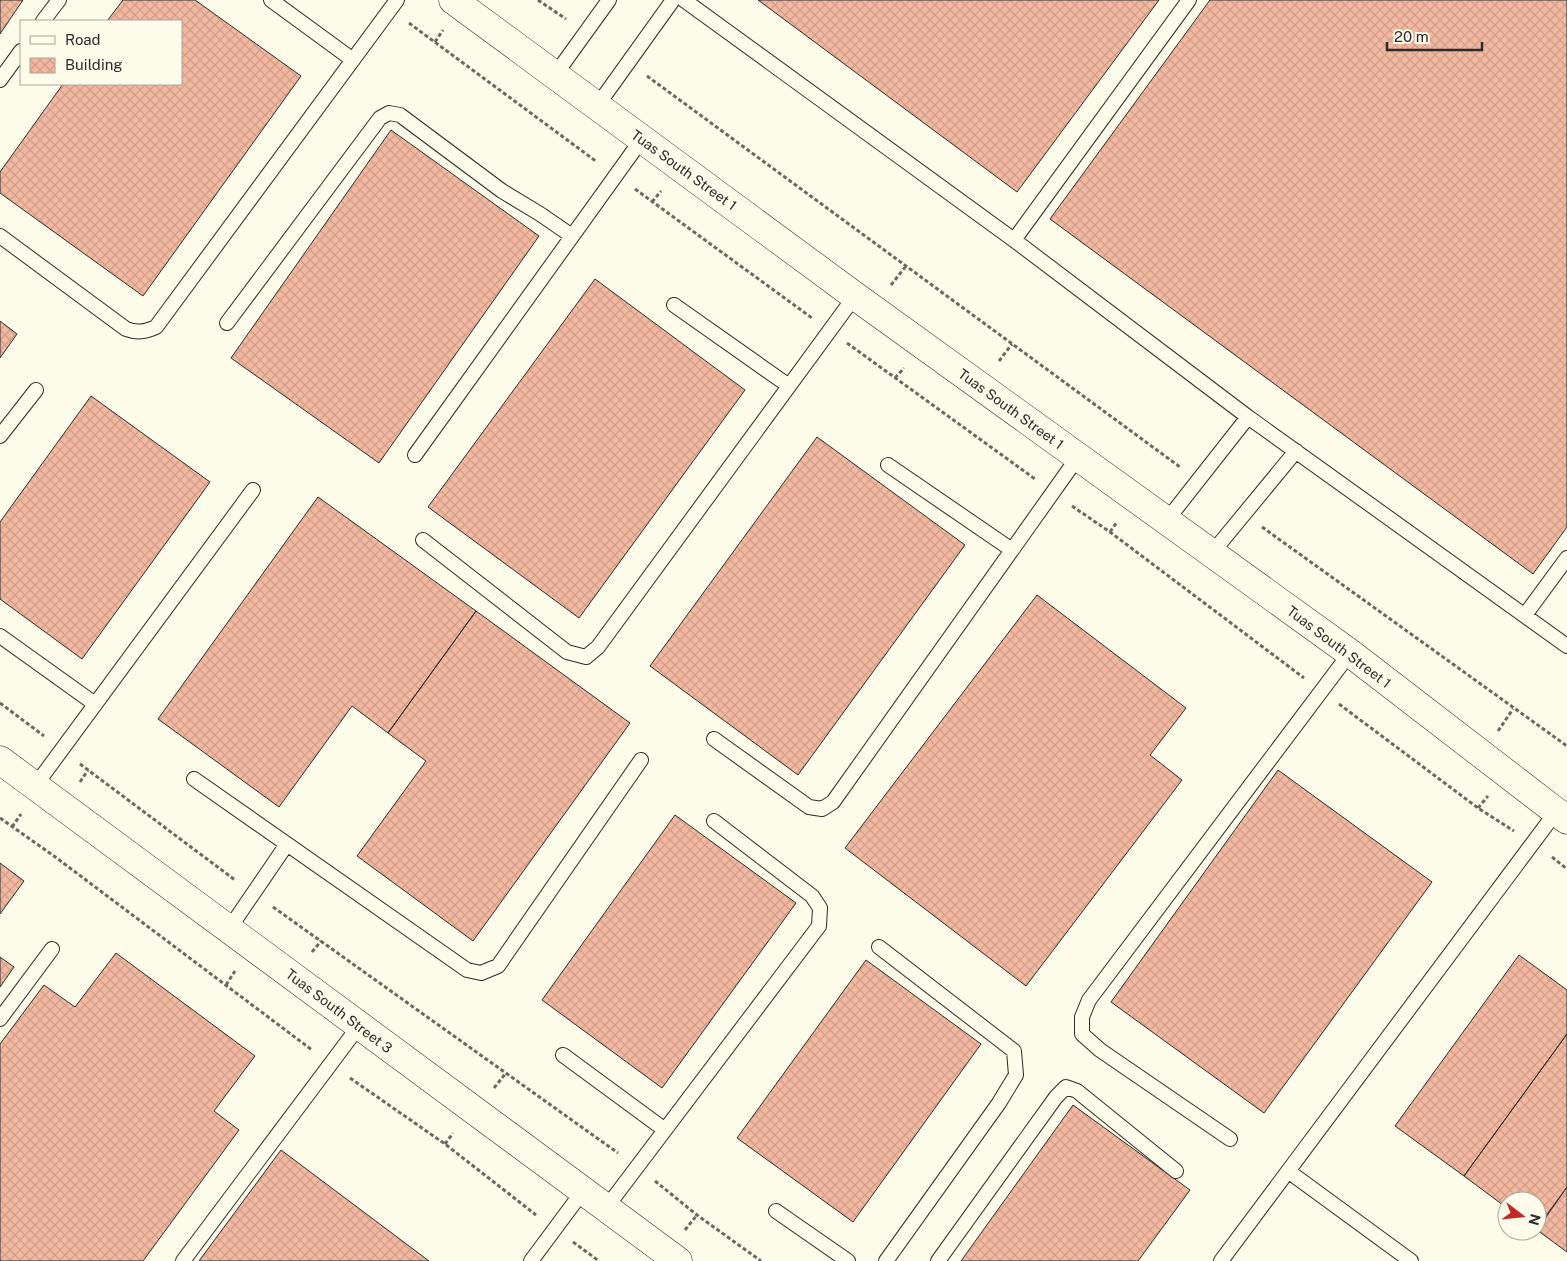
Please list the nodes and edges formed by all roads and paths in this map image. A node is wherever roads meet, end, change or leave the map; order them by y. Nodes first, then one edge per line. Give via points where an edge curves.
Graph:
1 (59, 0) edge
2 (271, 0) edge
3 (453, 0) edge
4 (538, 0) edge
5 (610, 0) edge
6 (673, 0) edge
7 (684, 0) edge
8 (1189, 0) edge
9 (394, 4) edge
10 (44, 20) edge
11 (585, 32) junction
12 (20, 52) edge
13 (353, 60) junction
14 (628, 62) junction
15 (555, 75) junction
16 (0, 80) edge
17 (597, 106) junction
18 (642, 139) junction
19 (615, 176) junction
20 (0, 236) edge
21 (572, 236) junction
22 (1014, 240) junction
23 (855, 296) junction
24 (674, 305) dead end
25 (227, 323) dead end
26 (830, 331) junction
27 (789, 386) junction
28 (36, 390) dead end
29 (1248, 417) junction
30 (0, 436) edge
31 (1296, 451) junction
32 (415, 455) dead end
33 (1078, 457) junction
34 (888, 465) dead end
35 (1198, 480) junction
36 (253, 490) dead end
37 (1053, 493) junction
38 (1244, 514) junction
39 (1166, 520) junction
40 (423, 540) dead end
41 (1012, 550) junction
42 (1212, 553) junction
43 (1567, 558) edge
44 (1525, 615) junction
45 (0, 636) edge
46 (1567, 646) edge
47 (1350, 653) junction
48 (1321, 691) junction
49 (0, 703) edge
50 (95, 704) junction
51 (714, 739) dead end
52 (1567, 746) edge
53 (62, 750) junction
54 (0, 760) edge
55 (641, 760) dead end
56 (194, 779) dead end
57 (35, 786) junction
58 (1561, 816) edge
59 (0, 818) edge
60 (714, 821) dead end
61 (1532, 843) junction
62 (287, 844) junction
63 (1567, 868) edge
64 (253, 893) junction
65 (229, 929) junction
66 (879, 947) dead end
67 (52, 949) dead end
68 (0, 1019) edge
69 (360, 1026) junction
70 (563, 1055) dead end
71 (330, 1064) junction
72 (665, 1130) junction
73 (1230, 1139) dead end
74 (637, 1167) junction
75 (1176, 1171) dead end
76 (1288, 1171) junction
77 (583, 1191) junction
78 (606, 1208) junction
79 (776, 1211) dead end
80 (555, 1229) junction
81 (183, 1261) edge
82 (531, 1261) edge
83 (598, 1261) edge
84 (678, 1261) edge
85 (761, 1261) edge
86 (848, 1261) edge
87 (886, 1261) edge
88 (938, 1261) edge
89 (1221, 1261) edge
90 (1411, 1261) edge

1 - 10 lane
2 - 13 lane
3 - 15 street, Tuas South Street 1
4 - 11 path
5 - 11 lane
6 - 14 lane
7 - 22 lane
8 - 22 lane
9 - 13 lane
9 - 19 path
11 - 15 lane
12 - 16 lane
13 - 20 lane via 156,327 146,332 126,328
14 - 17 lane
14 - 35 path
15 - 17 street, Tuas South Street 1
17 - 18 street, Tuas South Street 1
18 - 19 lane
18 - 23 street, Tuas South Street 1
19 - 21 lane
19 - 26 path
21 - 25 lane via 502,191 400,116 389,113 380,118
21 - 32 lane
22 - 29 lane
23 - 26 lane
23 - 33 street, Tuas South Street 1
24 - 27 lane
26 - 27 lane
26 - 37 path
27 - 40 lane via 598,647 586,657 567,652
28 - 30 lane
29 - 31 lane
29 - 35 lane
31 - 38 lane
31 - 44 lane
33 - 37 lane
33 - 39 street, Tuas South Street 1
34 - 41 lane
35 - 39 lane
36 - 50 lane
37 - 41 lane
37 - 48 path via 1110,532
38 - 42 lane
38 - 52 path
39 - 42 street, Tuas South Street 1
41 - 51 lane via 833,802 822,808 809,807
42 - 47 street, Tuas South Street 1
43 - 44 lane
44 - 46 lane
45 - 50 lane
47 - 48 lane
47 - 58 street, Tuas South Street 1
48 - 61 path via 1478,808
48 - 73 lane via 1089,1000 1082,1017 1082,1034 1100,1050
49 - 53 path
50 - 53 lane
53 - 57 lane
53 - 64 path
54 - 57 street, Tuas South Street 3
55 - 62 lane via 498,966 481,973 467,970
56 - 62 lane
57 - 65 street, Tuas South Street 3
58 - 61 lane
59 - 71 path
60 - 72 lane via 812,896 820,908 819,926
61 - 63 path
61 - 76 lane
62 - 64 lane
64 - 65 lane
64 - 74 path
65 - 69 street, Tuas South Street 3
66 - 87 lane via 1014,1051 1016,1075
67 - 68 lane
69 - 71 lane
69 - 77 street, Tuas South Street 3
70 - 72 lane
71 - 80 path via 445,1144
71 - 81 lane
72 - 74 lane
74 - 78 lane
74 - 85 path
75 - 88 lane via 1077,1091 1066,1087 1056,1096
76 - 89 lane
76 - 90 lane
77 - 78 street, Tuas South Street 3
77 - 80 lane
78 - 84 street, Tuas South Street 3
79 - 86 lane
80 - 82 lane
80 - 83 path

